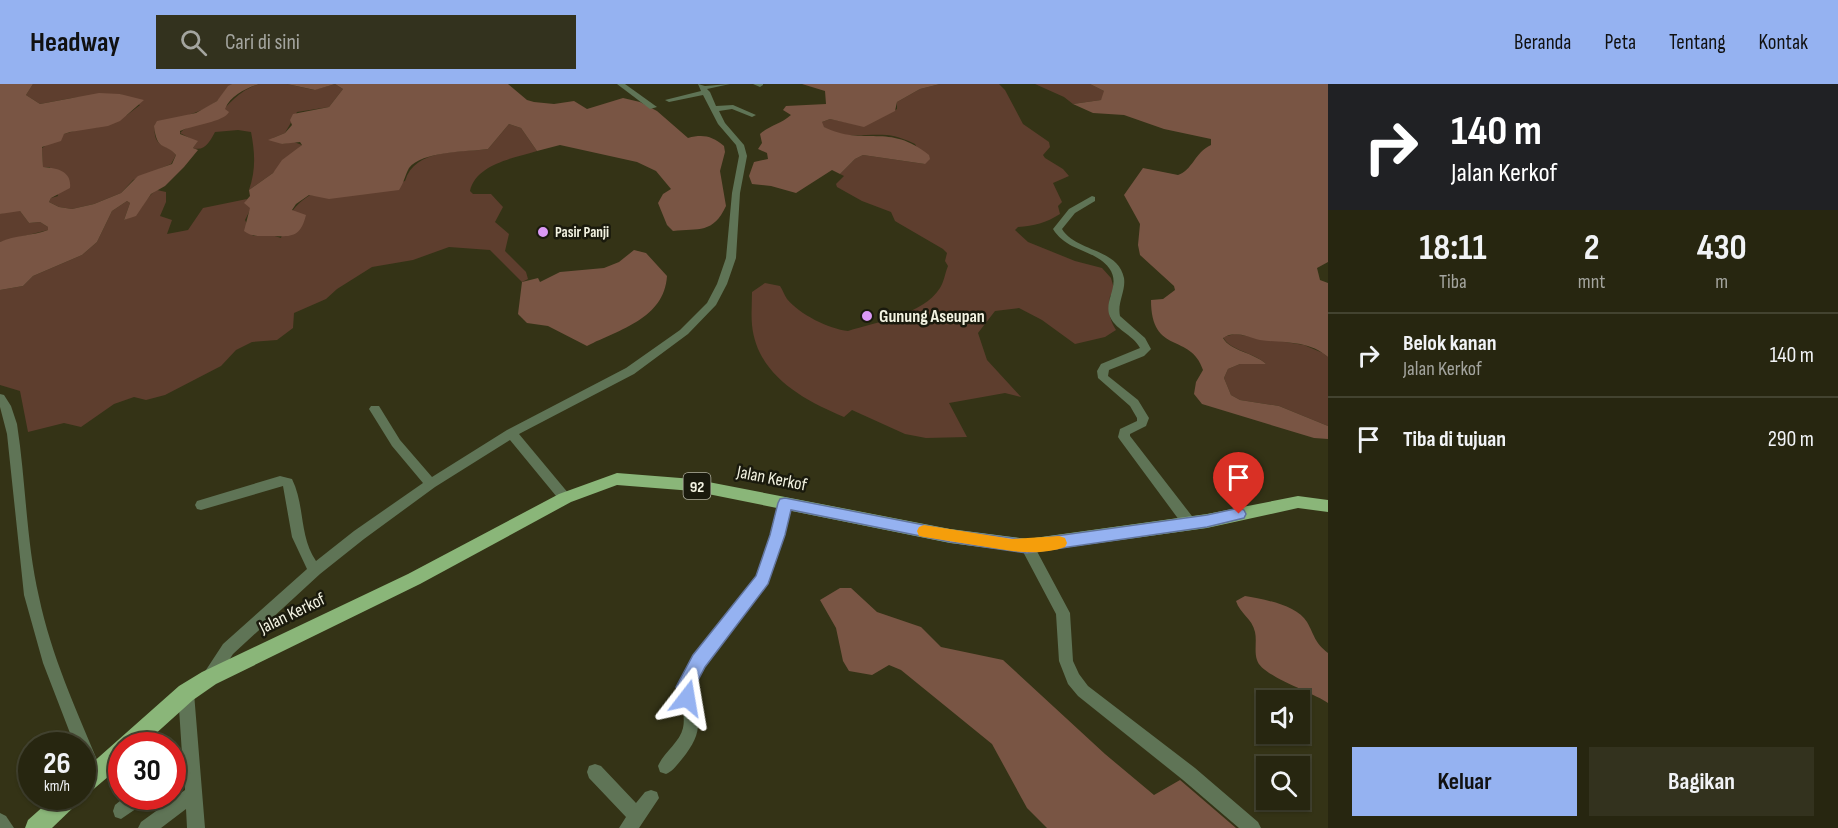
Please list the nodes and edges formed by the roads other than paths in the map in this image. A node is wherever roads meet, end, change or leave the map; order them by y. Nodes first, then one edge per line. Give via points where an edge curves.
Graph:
1 (620, 84) edge
2 (727, 84) edge
3 (704, 88) edge
4 (669, 100) dead end
5 (653, 107) dead end
6 (713, 110) junction
7 (752, 115) dead end
8 (1092, 199) dead end
9 (0, 398) edge
10 (375, 408) dead end
11 (511, 433) junction
12 (431, 484) junction
13 (565, 498) junction
14 (785, 503) junction
15 (201, 505) dead end
16 (1328, 506) edge
17 (1190, 524) junction
18 (1027, 546) junction
19 (315, 570) junction
20 (209, 678) junction
21 (186, 693) junction
22 (72, 732) edge
23 (143, 732) edge
24 (191, 758) junction
25 (186, 762) edge
26 (108, 763) edge
27 (666, 766) dead end
28 (595, 772) dead end
29 (96, 774) edge
30 (194, 793) junction
31 (651, 798) dead end
32 (56, 810) edge
33 (632, 821) edge
34 (0, 822) edge
35 (5, 828) edge
36 (36, 828) edge
37 (147, 828) edge
38 (196, 828) edge
39 (1252, 828) edge

1 - 5 street
2 - 3 street
3 - 4 street
3 - 6 street
6 - 7 street via 733,107
6 - 11 street via 741,145 743,156 731,258 711,305 692,325 621,377
8 - 17 street via 1072,211 1057,229 1065,240 1104,258 1118,274 1120,284 1113,308 1116,318 1143,341 1146,349 1105,367 1103,378 1134,403 1143,418 1142,423 1124,432 1126,443
9 - 22 street via 9,414 15,444 31,595 48,662
10 - 12 street via 396,442
11 - 12 street
11 - 13 street
12 - 19 street
13 - 14 main road, Jalan Kerkof / 92 via 617,479 638,479
13 - 20 main road, Jalan Kerkof / 92 via 414,579
14 - 18 main road, Jalan Kerkof / 92 via 950,536
14 - 27 street via 762,579 688,679 685,687 692,725 690,735
15 - 19 street via 286,481 296,534
16 - 17 main road, Jalan Kerkof / 92 via 1298,502
17 - 18 main road, Jalan Kerkof / 92
18 - 39 street via 1063,613 1066,661 1073,679
19 - 20 street via 228,649
20 - 21 main road, Jalan Kerkof / 92
21 - 23 main road, Jalan Kerkof / 92
21 - 24 street
24 - 25 street
24 - 30 street
26 - 29 main road
28 - 33 street
30 - 37 street
30 - 38 street
31 - 33 street
32 - 36 main road
34 - 35 street

